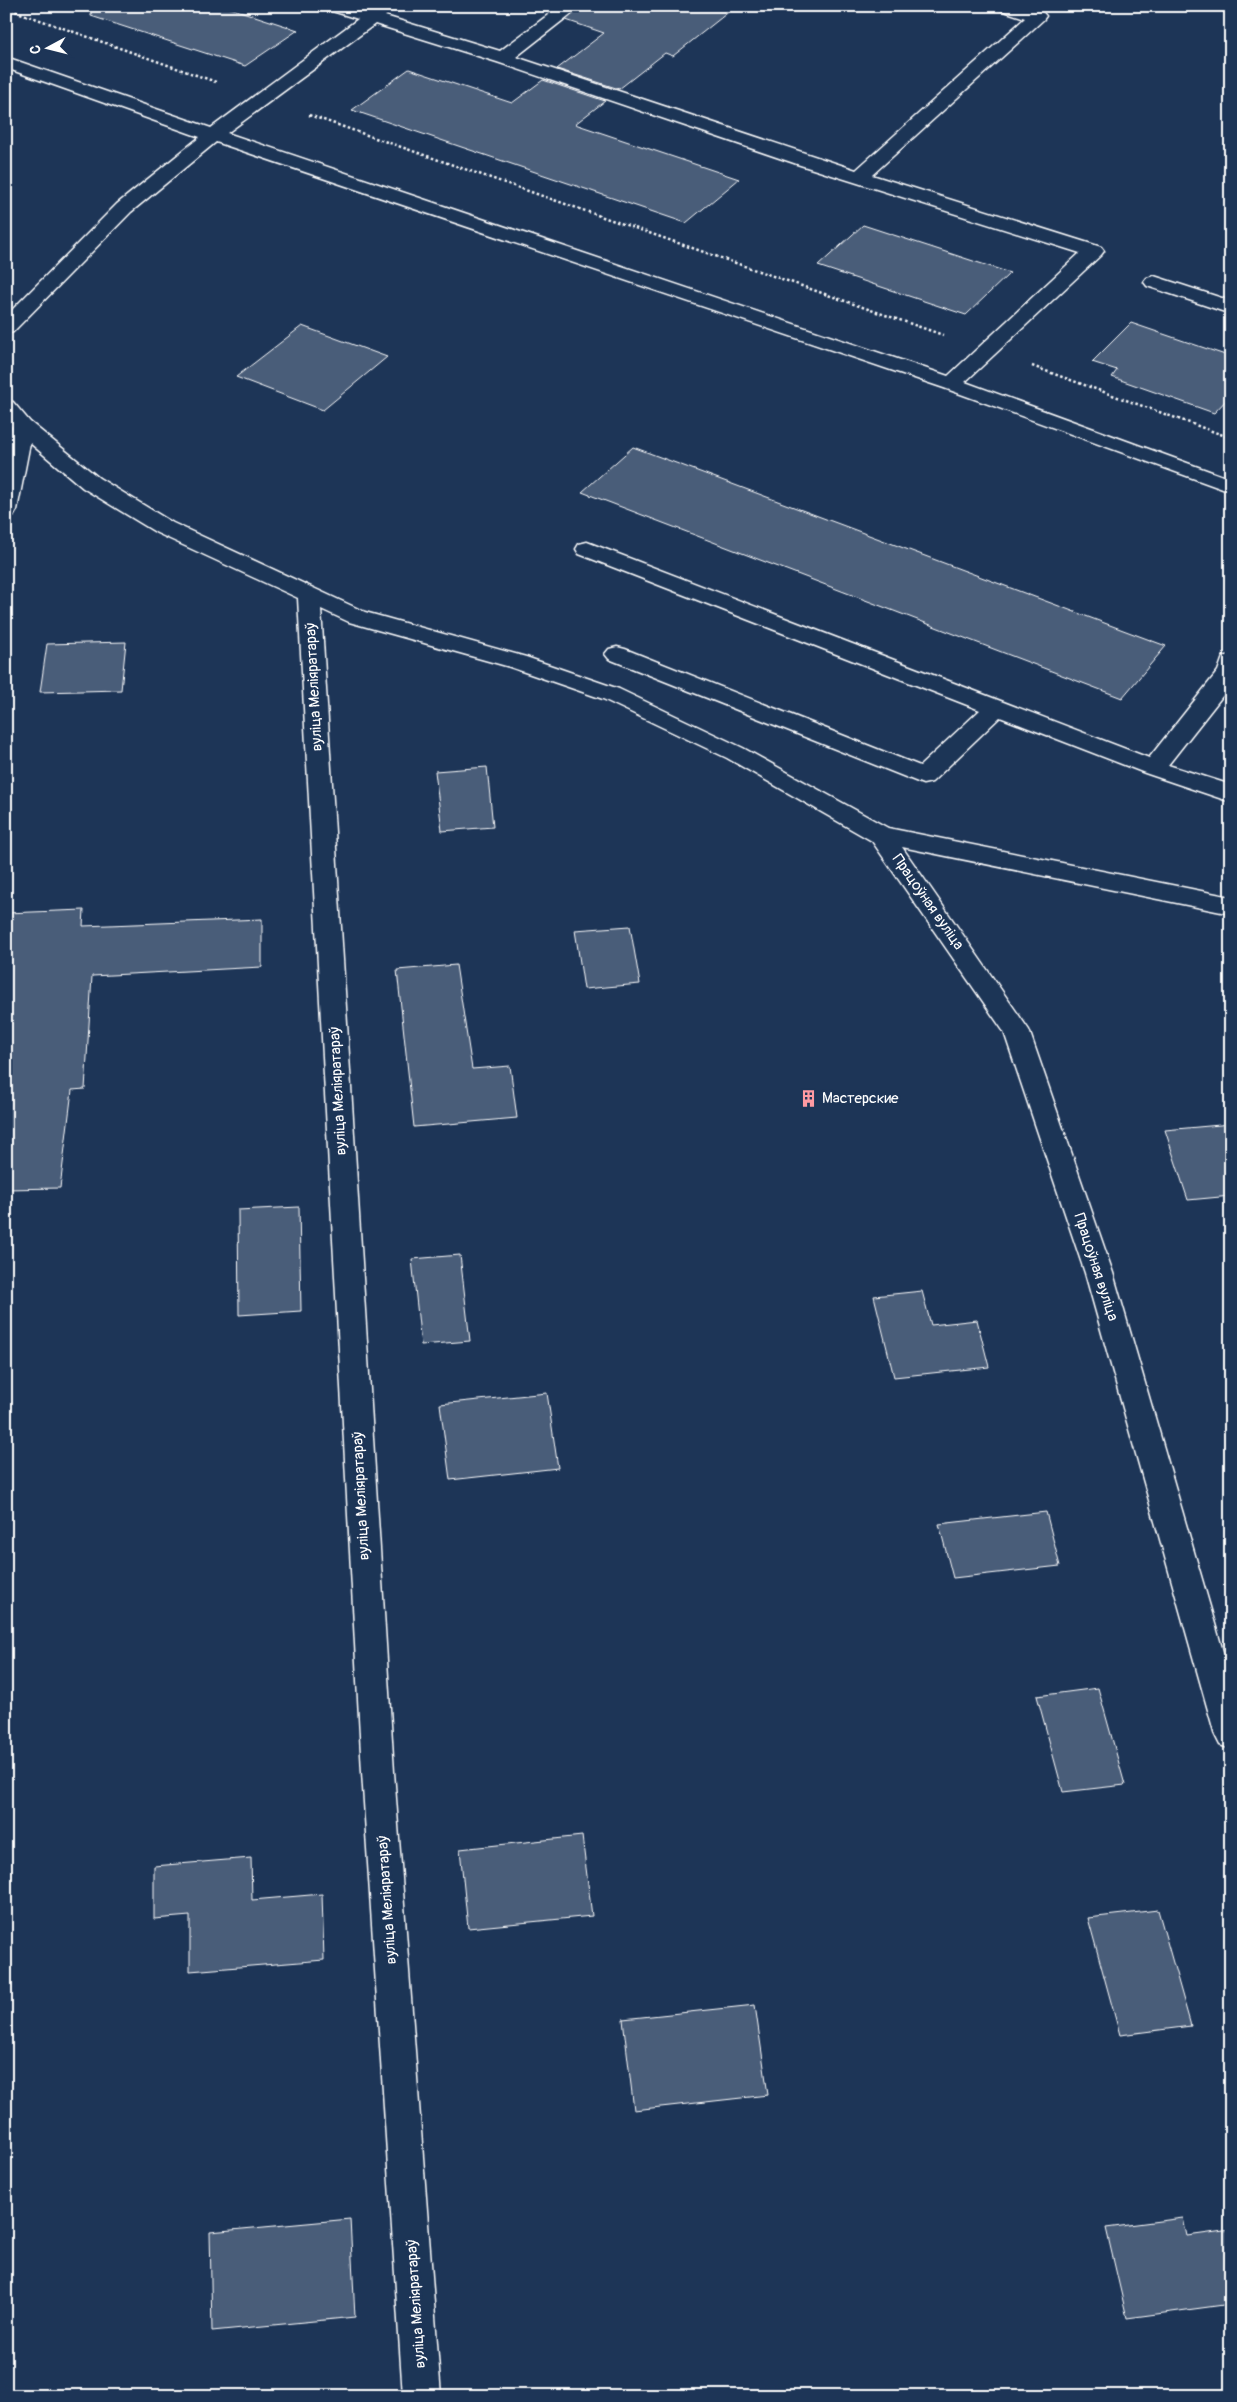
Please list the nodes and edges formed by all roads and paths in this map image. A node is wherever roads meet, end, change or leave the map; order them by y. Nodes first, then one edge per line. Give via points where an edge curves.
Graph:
1 (335, 6) edge
2 (572, 6) edge
3 (1007, 6) edge
4 (6, 8) edge
5 (379, 12) edge
6 (503, 58) junction
7 (6, 62) edge
8 (262, 98) junction
9 (213, 135) junction
10 (859, 177) junction
11 (1154, 282) dead end
12 (1231, 308) edge
13 (6, 328) edge
14 (988, 350) junction
15 (951, 384) junction
16 (6, 406) edge
17 (23, 426) junction
18 (1231, 438) edge
19 (1231, 486) edge
20 (6, 510) edge
21 (587, 549) dead end
22 (309, 595) junction
23 (618, 654) dead end
24 (1231, 662) edge
25 (997, 707) junction
26 (1153, 768) junction
27 (1231, 794) edge
28 (881, 835) junction
29 (1231, 906) edge
30 (1231, 1735) edge
31 (422, 2396) edge

1 - 5 street
2 - 6 street
3 - 10 street via 1037,16
4 - 8 path
5 - 6 street
5 - 8 street
6 - 10 street
7 - 9 street
8 - 9 street
8 - 14 path
9 - 13 street via 124,208
9 - 15 street
10 - 14 street via 1094,251
11 - 12 street
14 - 15 street
14 - 18 path
15 - 19 street
16 - 17 street
17 - 20 street
17 - 22 street via 92,483 165,528
21 - 25 street
22 - 28 street via 357,616 518,662 610,694 735,753
22 - 31 street, вуліца Меліяратараў via 378,1772
23 - 25 street via 923,776
24 - 26 street via 1229,672
25 - 26 street
26 - 27 street
28 - 29 street
28 - 30 street, Працоўная вуліца via 1016,1030 1100,1273

